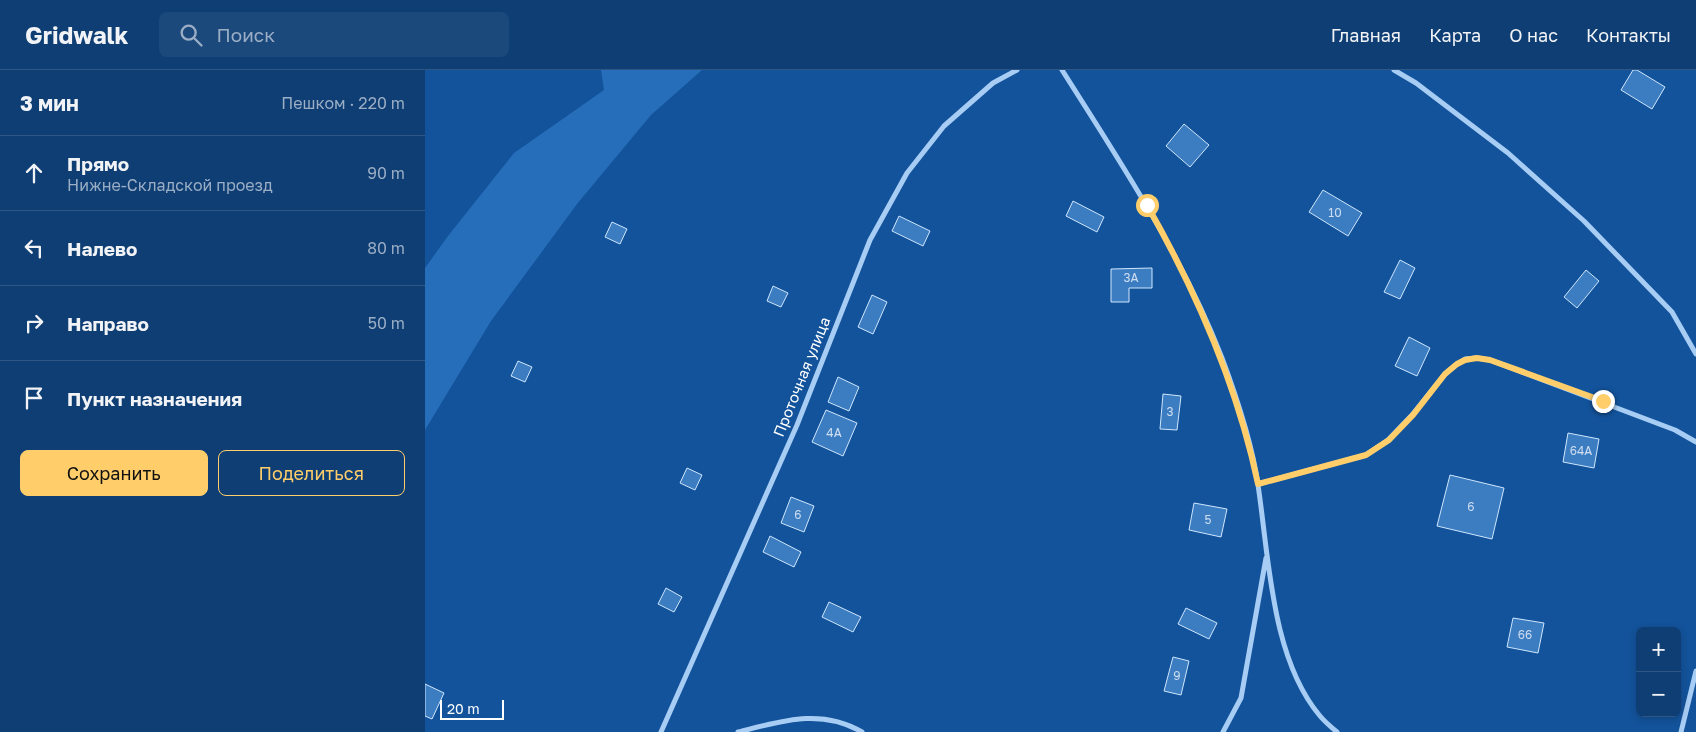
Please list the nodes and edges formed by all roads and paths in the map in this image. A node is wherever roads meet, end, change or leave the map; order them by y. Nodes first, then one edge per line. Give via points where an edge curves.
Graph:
1 (1017, 70) edge
2 (1062, 70) edge
3 (1394, 70) edge
4 (1696, 354) edge
5 (1696, 442) edge
6 (1258, 484) junction
7 (1267, 553) junction
8 (1696, 671) edge
9 (661, 732) edge
10 (738, 732) edge
11 (862, 732) edge
12 (1223, 732) edge
13 (1337, 732) edge
14 (1681, 732) edge

1 - 9 street, Проточная улица via 993,83 944,126 907,173 870,240 797,425
2 - 6 street via 1177,257 1222,358 1249,440
3 - 4 street via 1508,153 1585,221 1672,312
5 - 6 street via 1675,430 1603,401 1477,358 1465,360 1445,374 1389,440 1366,455
6 - 7 street
7 - 12 street via 1241,698
7 - 13 street via 1282,639 1302,688 1320,716
8 - 14 street
10 - 11 street via 820,717 839,721

